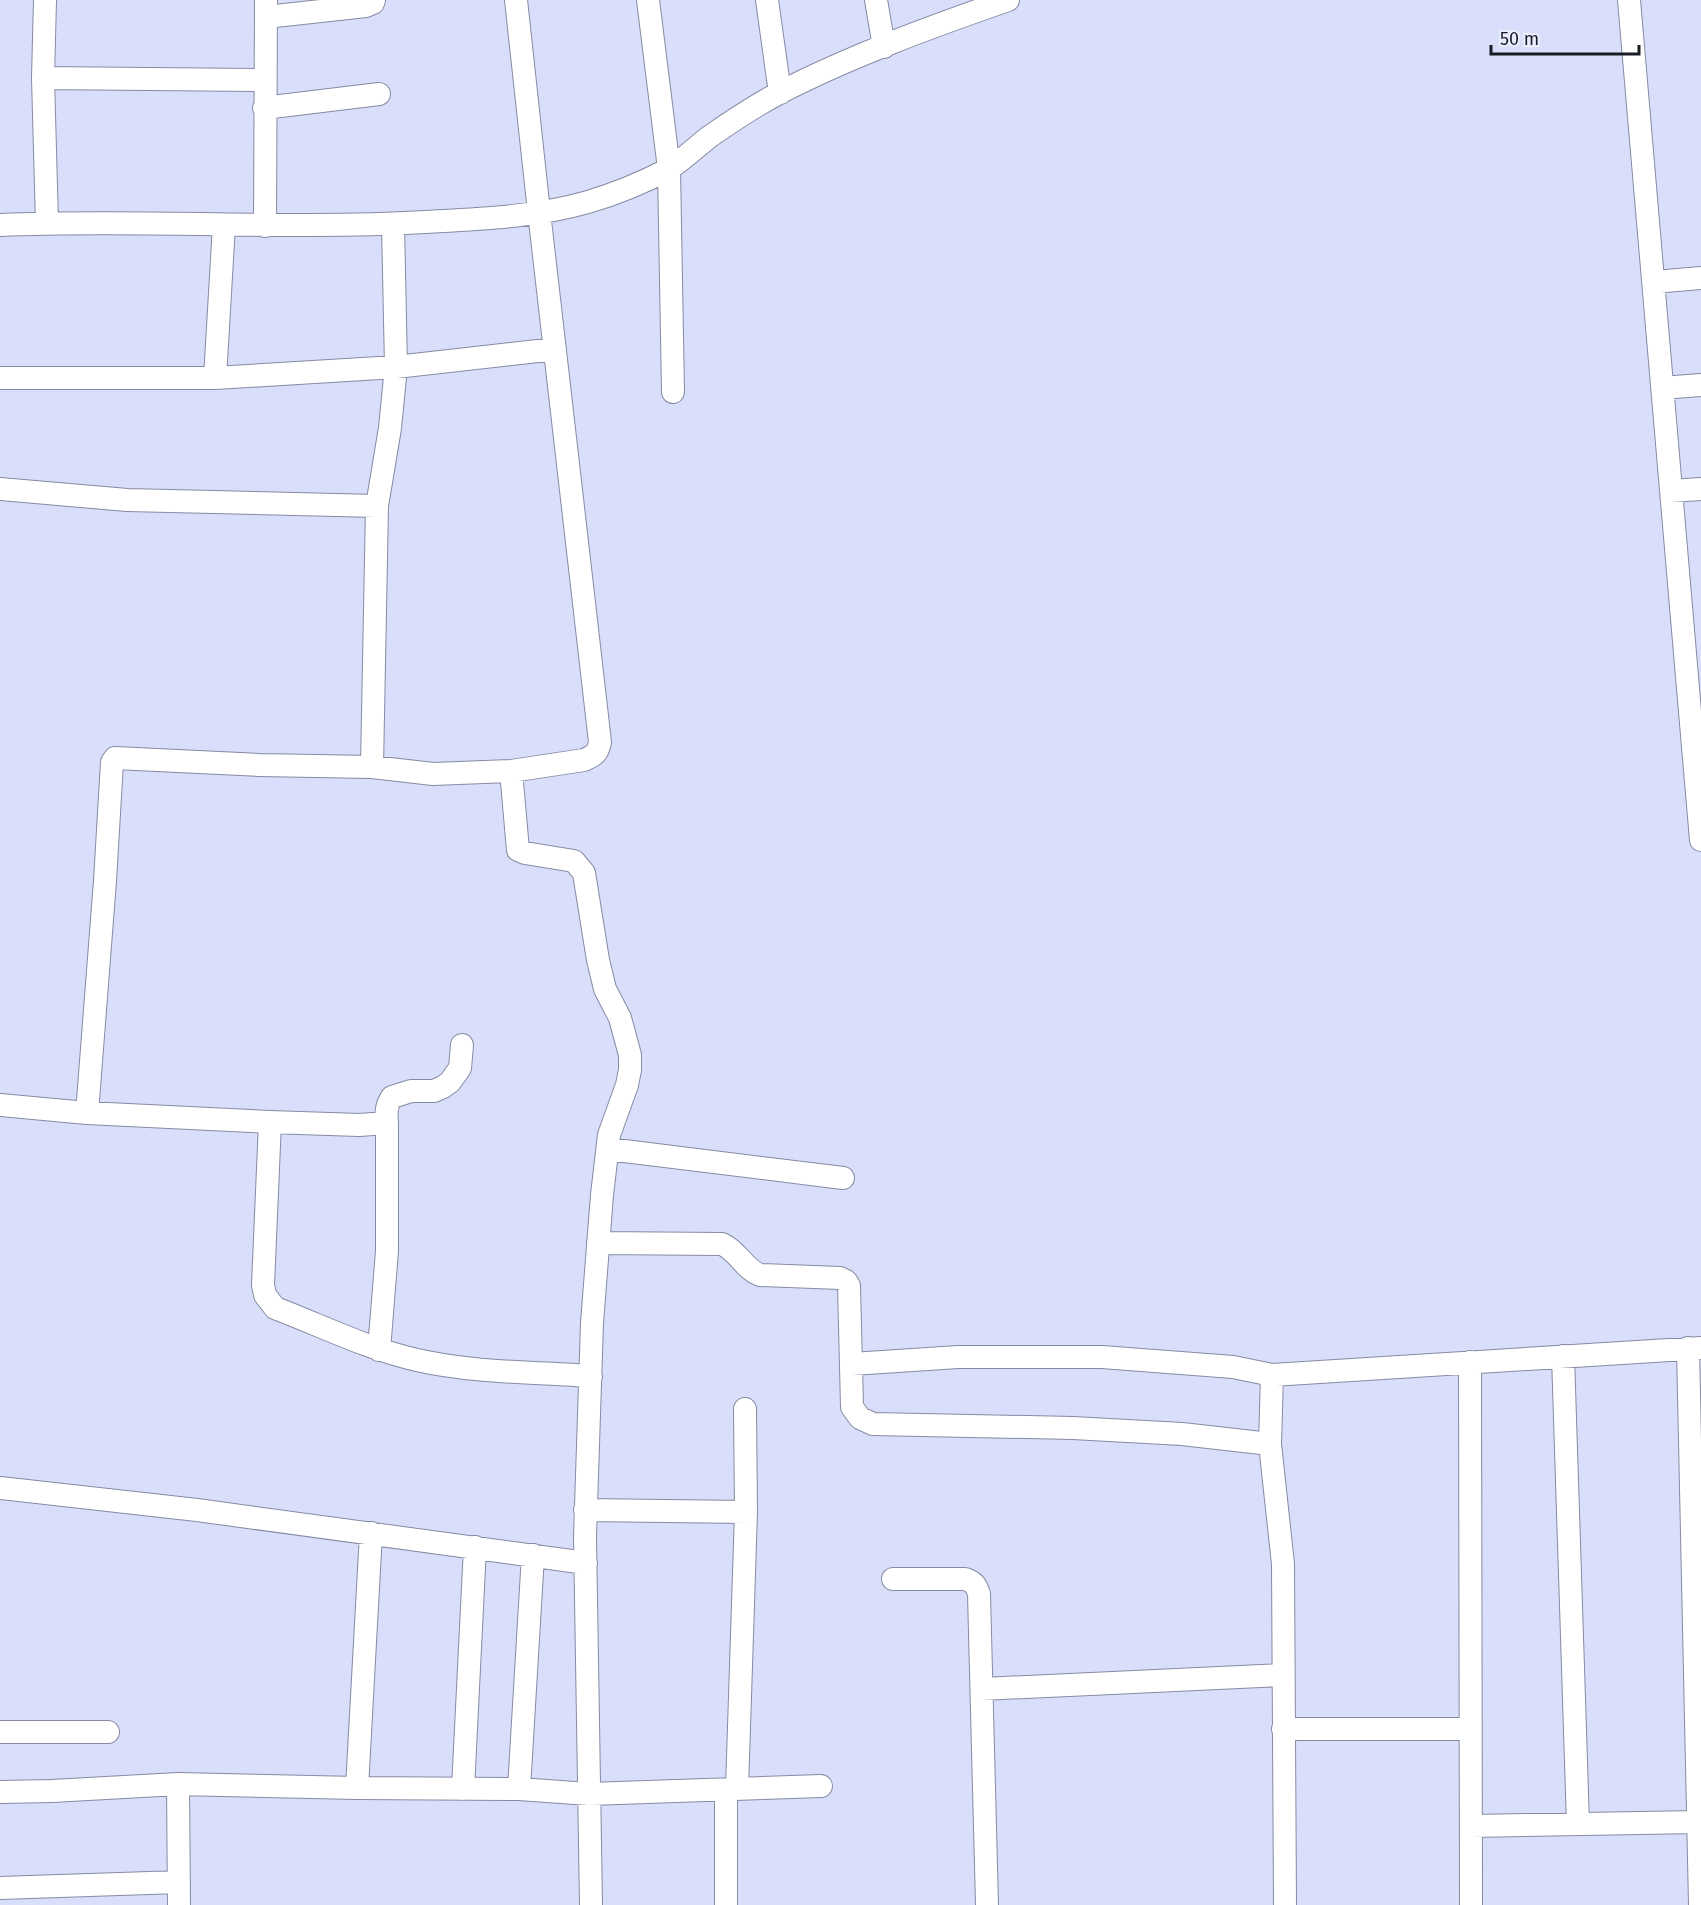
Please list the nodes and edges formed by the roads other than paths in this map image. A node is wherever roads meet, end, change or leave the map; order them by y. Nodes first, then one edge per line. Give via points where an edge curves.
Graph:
1 (45, 0) edge
2 (374, 0) edge
3 (516, 0) edge
4 (648, 0) edge
5 (767, 0) edge
6 (876, 0) edge
7 (1008, 0) edge
8 (1629, 0) edge
9 (266, 8) edge
10 (884, 47) junction
11 (44, 78) junction
12 (264, 80) junction
13 (780, 93) junction
14 (380, 94) dead end
15 (264, 108) junction
16 (669, 169) junction
17 (539, 212) junction
18 (47, 223) junction
19 (393, 224) junction
20 (224, 225) junction
21 (265, 226) junction
22 (1, 230) edge
23 (1701, 278) edge
24 (1654, 282) junction
25 (555, 349) junction
26 (396, 367) junction
27 (0, 378) edge
28 (215, 378) junction
29 (1701, 385) edge
30 (1662, 388) junction
31 (673, 392) dead end
32 (0, 489) edge
33 (1701, 489) edge
34 (1671, 492) junction
35 (377, 506) junction
36 (372, 767) junction
37 (511, 771) junction
38 (1699, 781) edge
39 (1701, 840) edge
40 (462, 1045) dead end
41 (0, 1105) edge
42 (87, 1113) junction
43 (270, 1122) junction
44 (387, 1123) junction
45 (608, 1149) junction
46 (843, 1178) dead end
47 (598, 1243) junction
48 (1695, 1348) edge
49 (378, 1350) junction
50 (1563, 1356) junction
51 (1470, 1362) junction
52 (852, 1364) junction
53 (1272, 1375) junction
54 (591, 1376) junction
55 (745, 1409) dead end
56 (1270, 1444) junction
57 (0, 1488) edge
58 (585, 1510) junction
59 (746, 1512) junction
60 (371, 1533) junction
61 (476, 1547) junction
62 (533, 1555) junction
63 (586, 1563) junction
64 (893, 1579) dead end
65 (1282, 1676) junction
66 (982, 1689) junction
67 (1283, 1729) junction
68 (1470, 1729) junction
69 (0, 1732) edge
70 (108, 1732) dead end
71 (1699, 1766) edge
72 (178, 1784) junction
73 (820, 1786) dead end
74 (357, 1788) junction
75 (463, 1789) junction
76 (519, 1789) junction
77 (731, 1790) junction
78 (0, 1792) edge
79 (589, 1794) junction
80 (1698, 1822) junction
81 (1578, 1824) junction
82 (1471, 1826) junction
83 (179, 1881) junction
84 (0, 1888) edge
85 (179, 1905) edge
86 (591, 1905) edge
87 (726, 1905) edge
88 (987, 1905) edge
89 (1285, 1905) edge
90 (1471, 1905) edge
91 (1700, 1905) edge

1 - 11 street
2 - 9 street via 366,6
3 - 17 street
4 - 16 street
5 - 13 street
6 - 10 street
7 - 10 street
8 - 24 street
9 - 12 street
10 - 13 street
11 - 12 street
11 - 18 street
12 - 15 street
13 - 16 street
14 - 15 street
15 - 21 street
16 - 17 street via 587,202
16 - 31 street
17 - 19 street
17 - 25 street
18 - 20 street
18 - 22 street
19 - 21 street
19 - 26 street
20 - 21 street
20 - 28 street
23 - 24 street
24 - 30 street
25 - 26 street
25 - 37 street via 600,742 598,752 584,760
26 - 28 street
26 - 35 street
27 - 28 street
29 - 30 street
30 - 34 street
32 - 35 street via 127,500
33 - 34 street
34 - 38 street
35 - 36 street
36 - 37 street via 433,774
36 - 42 street via 113,760
37 - 45 street via 518,850 574,861 584,873 605,989 620,1018 630,1055 627,1085 609,1135
38 - 39 street
40 - 44 street via 460,1068 450,1082 434,1091 411,1091 392,1097 387,1104
41 - 42 street
42 - 43 street
43 - 44 street
43 - 49 street via 265,1295 275,1308
44 - 49 street via 387,1251
45 - 46 street
45 - 47 street
47 - 52 street via 722,1244 760,1275 842,1279 849,1286
47 - 54 street
48 - 50 street
48 - 71 street
49 - 54 street via 451,1366
50 - 51 street
50 - 81 street
51 - 53 street
51 - 68 street
52 - 53 street via 970,1356 1102,1356 1233,1367
52 - 56 street via 852,1407 860,1418 873,1424 1073,1428
53 - 56 street
54 - 58 street
55 - 59 street
56 - 65 street via 1282,1563
57 - 60 street
58 - 59 street
58 - 63 street
59 - 77 street
60 - 61 street
60 - 74 street
61 - 62 street
61 - 75 street
62 - 63 street
62 - 76 street
63 - 79 street
64 - 66 street via 972,1581 979,1594
65 - 66 street
65 - 67 street
66 - 88 street
67 - 68 street
67 - 89 street
68 - 82 street
69 - 70 street
71 - 80 street
72 - 74 street
72 - 78 street
72 - 83 street
73 - 77 street
74 - 75 street
75 - 76 street
76 - 79 street
77 - 79 street
77 - 87 street
79 - 86 street
80 - 81 street
80 - 91 street
81 - 82 street
82 - 90 street
83 - 84 street
83 - 85 street

